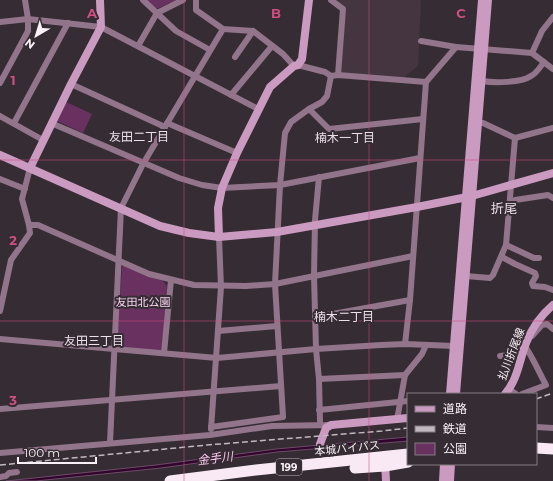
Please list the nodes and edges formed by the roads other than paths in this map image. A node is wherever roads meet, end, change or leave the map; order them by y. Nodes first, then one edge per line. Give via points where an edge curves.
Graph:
1 (25, 0) edge
2 (100, 0) edge
3 (143, 0) edge
4 (183, 0) edge
5 (196, 0) edge
6 (309, 0) edge
7 (331, 0) edge
8 (482, 0) edge
9 (488, 0) edge
10 (157, 12) junction
11 (553, 17) edge
12 (28, 19) junction
13 (0, 22) edge
14 (68, 23) junction
15 (101, 27) junction
16 (223, 29) junction
17 (253, 30) junction
18 (421, 42) dead end
19 (138, 46) junction
20 (272, 46) junction
21 (456, 47) junction
22 (481, 49) junction
23 (210, 50) junction
24 (532, 53) junction
25 (235, 57) dead end
26 (544, 62) junction
27 (296, 65) junction
28 (553, 69) edge
29 (196, 75) junction
30 (338, 75) junction
31 (331, 76) junction
32 (482, 81) junction
33 (426, 82) junction
34 (0, 83) edge
35 (71, 84) junction
36 (231, 95) junction
37 (258, 109) junction
38 (309, 109) junction
39 (0, 116) edge
40 (424, 119) junction
41 (14, 123) junction
42 (51, 123) junction
43 (479, 123) junction
44 (166, 125) junction
45 (553, 128) edge
46 (515, 138) junction
47 (42, 140) junction
48 (237, 153) junction
49 (0, 155) edge
50 (420, 158) junction
51 (143, 164) junction
52 (30, 168) junction
53 (553, 173) edge
54 (319, 177) junction
55 (0, 180) edge
56 (280, 185) junction
57 (511, 186) junction
58 (222, 188) junction
59 (25, 189) junction
60 (469, 197) junction
61 (515, 200) dead end
62 (553, 200) edge
63 (417, 207) junction
64 (121, 208) junction
65 (316, 225) junction
66 (29, 226) junction
67 (277, 232) junction
68 (219, 237) junction
69 (506, 245) junction
70 (412, 256) junction
71 (502, 257) junction
72 (539, 258) dead end
73 (119, 261) junction
74 (314, 276) junction
75 (466, 276) junction
76 (171, 280) junction
77 (275, 284) junction
78 (221, 287) junction
79 (553, 290) edge
80 (410, 300) junction
81 (553, 305) edge
82 (0, 311) edge
83 (316, 317) junction
84 (277, 326) junction
85 (553, 329) edge
86 (218, 331) junction
87 (0, 340) edge
88 (405, 344) junction
89 (426, 345) junction
90 (454, 346) junction
91 (525, 346) junction
92 (316, 349) junction
93 (115, 350) junction
94 (279, 353) junction
95 (164, 354) junction
96 (500, 356) dead end
97 (217, 358) junction
98 (405, 375) junction
99 (319, 379) junction
100 (281, 386) junction
101 (214, 391) junction
102 (510, 392) edge
103 (450, 393) edge
104 (456, 393) edge
105 (525, 393) edge
106 (113, 400) junction
107 (407, 401) edge
108 (400, 402) junction
109 (0, 409) edge
110 (320, 410) junction
111 (407, 418) edge
112 (397, 420) junction
113 (320, 421) dead end
114 (331, 425) junction
115 (211, 427) junction
116 (537, 428) edge
117 (553, 428) edge
118 (210, 435) junction
119 (537, 442) edge
120 (110, 443) junction
121 (553, 443) edge
122 (320, 444) dead end
123 (537, 448) edge
124 (553, 449) edge
125 (0, 453) edge
126 (407, 454) edge
127 (385, 461) junction
128 (407, 462) edge
129 (448, 466) edge
130 (17, 472) dead end
131 (0, 477) edge
132 (170, 481) edge
133 (218, 481) edge
134 (386, 481) edge
135 (443, 481) edge
136 (450, 481) edge

1 - 12 street
2 - 15 street
3 - 10 street
4 - 10 street
5 - 16 street via 196,10
6 - 27 street via 302,59
7 - 30 street via 343,9
8 - 22 street
9 - 22 street
10 - 19 street
10 - 23 street via 176,31
11 - 24 street via 542,31
12 - 13 street
12 - 14 street
12 - 34 street via 28,31
14 - 15 street
14 - 41 street
15 - 19 street
15 - 35 street
16 - 17 street
16 - 23 street
17 - 20 street
17 - 25 street
18 - 21 street
19 - 29 street
20 - 27 street
20 - 36 street
21 - 22 street
21 - 33 street
22 - 24 street
22 - 32 street
22 - 60 street via 473,121
23 - 29 street
24 - 26 street
26 - 28 street
26 - 32 street via 530,77 510,81
27 - 31 street via 325,72
27 - 37 street via 270,87
29 - 36 street
29 - 44 street
30 - 31 street
30 - 33 street
31 - 38 street via 327,96
32 - 43 street
33 - 40 street
35 - 42 street
35 - 44 street
36 - 37 street
37 - 48 street
38 - 40 street via 328,129
38 - 56 street via 291,122 285,133
39 - 41 street
40 - 50 street
41 - 47 street
42 - 47 street
42 - 51 street
43 - 46 street
43 - 60 street
44 - 48 street
44 - 51 street
45 - 46 street
46 - 57 street
47 - 52 street
48 - 58 street
49 - 52 street
50 - 54 street
50 - 63 street
51 - 58 street via 178,178
51 - 64 street
52 - 59 street
52 - 64 street
53 - 57 street
54 - 56 street
54 - 65 street
55 - 59 street
56 - 58 street
56 - 67 street
57 - 60 street
57 - 69 street
58 - 68 street via 218,208
59 - 66 street via 22,198
60 - 63 street
60 - 75 street
60 - 90 street
61 - 62 street via 548,195
63 - 65 street
63 - 70 street
64 - 68 street via 160,226
64 - 73 street
65 - 67 street
65 - 74 street
66 - 73 street via 38,225
66 - 82 street via 30,233 11,260
67 - 68 street
67 - 77 street
68 - 78 street
69 - 71 street
69 - 72 street
70 - 74 street
70 - 80 street
71 - 75 street via 490,278
71 - 79 street via 535,273 533,286
73 - 76 street
73 - 93 street
74 - 77 street
74 - 83 street
75 - 104 street
76 - 78 street
76 - 95 street
77 - 78 street
77 - 84 street
78 - 86 street
80 - 83 street
80 - 88 street
81 - 91 street, 払川折尾線 via 534,326
83 - 92 street
84 - 86 street
84 - 94 street
85 - 91 street via 548,324 542,325
86 - 97 street
87 - 93 street
88 - 89 street
88 - 92 street
89 - 90 street
89 - 98 street
90 - 103 street
91 - 96 street via 508,355
91 - 102 street, 払川折尾線
91 - 105 street via 546,385
92 - 94 street
92 - 99 street
93 - 95 street
93 - 106 street
94 - 97 street
94 - 100 street
95 - 97 street
97 - 101 street
98 - 99 street
98 - 108 street
99 - 110 street
100 - 101 street
100 - 115 street via 283,417
101 - 106 street
101 - 115 street
106 - 109 street
106 - 120 street
107 - 108 street
108 - 110 street
108 - 112 street
110 - 113 street
111 - 112 street
112 - 114 street
114 - 118 street via 272,426
114 - 122 street via 326,428
115 - 118 street
116 - 117 street
118 - 120 street
119 - 121 highway
120 - 125 street
123 - 124 highway
126 - 127 highway, 本城バイパス / 199
127 - 128 highway, 本城バイパス / 199
127 - 132 highway, 本城バイパス / 199 via 256,470
127 - 133 highway, 本城バイパス / 199
127 - 134 street
129 - 135 street
129 - 136 street
130 - 131 street via 9,472 6,476

